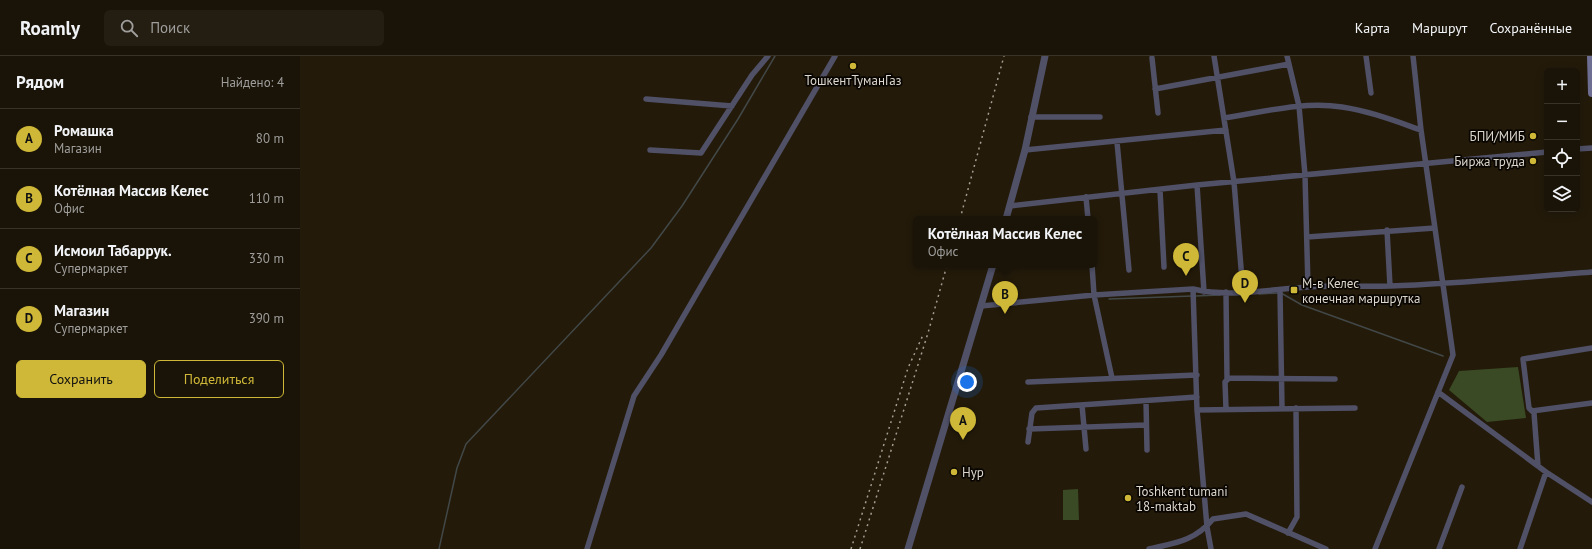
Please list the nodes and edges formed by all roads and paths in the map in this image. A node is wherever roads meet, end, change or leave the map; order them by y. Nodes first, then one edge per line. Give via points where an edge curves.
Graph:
1 (768, 56) edge
2 (835, 56) edge
3 (1045, 56) edge
4 (1214, 56) edge
5 (1287, 56) edge
6 (1366, 56) edge
7 (1413, 56) edge
8 (1591, 56) edge
9 (1152, 58) dead end
10 (1289, 64) junction
11 (1219, 78) junction
12 (1155, 89) junction
13 (1371, 93) dead end
14 (1592, 93) edge
15 (646, 99) dead end
16 (732, 106) junction
17 (1299, 106) junction
18 (1158, 113) dead end
19 (1031, 117) junction
20 (1100, 117) dead end
21 (1224, 118) junction
22 (1226, 130) junction
23 (1421, 130) junction
24 (1117, 142) junction
25 (1592, 148) edge
26 (650, 150) dead end
27 (1025, 150) junction
28 (1580, 150) edge
29 (1544, 152) edge
30 (1426, 164) junction
31 (1305, 175) junction
32 (1234, 182) junction
33 (1197, 186) junction
34 (1160, 190) junction
35 (1122, 194) junction
36 (1086, 197) junction
37 (1010, 206) junction
38 (1007, 216) edge
39 (1088, 216) edge
40 (1435, 228) junction
41 (1387, 230) junction
42 (1306, 237) junction
43 (1164, 267) dead end
44 (992, 268) edge
45 (1092, 268) edge
46 (1129, 270) dead end
47 (1592, 272) edge
48 (1443, 283) junction
49 (1308, 286) junction
50 (1390, 286) junction
51 (1193, 289) junction
52 (1280, 291) junction
53 (1204, 292) junction
54 (1226, 292) junction
55 (1243, 292) junction
56 (1094, 295) junction
57 (981, 306) junction
58 (1592, 348) edge
59 (1197, 375) junction
60 (1112, 378) junction
61 (1280, 378) junction
62 (1227, 379) junction
63 (1335, 379) dead end
64 (1028, 382) dead end
65 (1438, 392) junction
66 (1197, 397) junction
67 (1146, 401) junction
68 (1592, 403) edge
69 (1082, 405) junction
70 (1282, 408) junction
71 (1296, 408) junction
72 (1355, 408) dead end
73 (1226, 409) junction
74 (1197, 410) junction
75 (1532, 411) junction
76 (1146, 425) junction
77 (1084, 428) junction
78 (1030, 429) junction
79 (1028, 442) dead end
80 (1086, 449) dead end
81 (1147, 450) dead end
82 (1538, 466) junction
83 (1546, 472) junction
84 (1462, 487) dead end
85 (1592, 502) edge
86 (1207, 527) junction
87 (1288, 533) junction
88 (587, 549) edge
89 (908, 549) edge
90 (1149, 549) edge
91 (1211, 549) edge
92 (1326, 549) edge
93 (1375, 549) edge
94 (1439, 549) edge
95 (1520, 549) edge

1 - 16 street
2 - 88 street via 662,355 634,396
3 - 19 street
4 - 11 street
5 - 10 street
6 - 13 street
7 - 23 street
8 - 14 main road
9 - 12 street
10 - 11 street
10 - 17 street
11 - 12 street
11 - 21 street
12 - 18 street
15 - 16 street
16 - 26 street via 701,153
17 - 21 street
17 - 23 street via 1341,107 1376,114
17 - 31 street
19 - 20 street
19 - 27 street
21 - 22 street
22 - 24 street
22 - 32 street
23 - 30 street
24 - 27 street
24 - 35 street
25 - 28 street
27 - 37 street
29 - 30 street
30 - 31 street
30 - 40 street
31 - 32 street
31 - 42 street
32 - 33 street
32 - 55 street
33 - 34 street
33 - 53 street
34 - 35 street
34 - 43 street
35 - 36 street
35 - 46 street
36 - 37 street
36 - 39 street
37 - 38 street
40 - 41 street
40 - 48 street
41 - 42 street
41 - 50 street
42 - 49 street
44 - 57 street
45 - 56 street
47 - 48 street
48 - 50 street
48 - 65 street via 1453,355
49 - 50 street
49 - 52 street
51 - 53 street
51 - 56 street
51 - 59 street
52 - 55 street
52 - 61 street
53 - 54 street
54 - 55 street
54 - 62 street
56 - 57 street
56 - 60 street
57 - 89 street
58 - 75 street via 1524,359 1529,408
59 - 60 street
59 - 66 street
60 - 64 street
61 - 62 street
61 - 63 street
61 - 70 street
62 - 73 street
65 - 82 street
65 - 93 street
66 - 67 street
66 - 74 street
67 - 69 street
67 - 76 street
68 - 75 street
69 - 77 street
69 - 78 street via 1036,408 1032,413
70 - 71 street
70 - 73 street
71 - 72 street
71 - 87 street via 1298,517
73 - 74 street
74 - 86 street
75 - 82 street
76 - 77 street
76 - 81 street
77 - 78 street
77 - 80 street
78 - 79 street
82 - 83 street
83 - 85 street
83 - 95 street
84 - 94 street
86 - 87 street via 1213,519 1246,514
86 - 90 street via 1187,540
86 - 91 street
87 - 92 street

